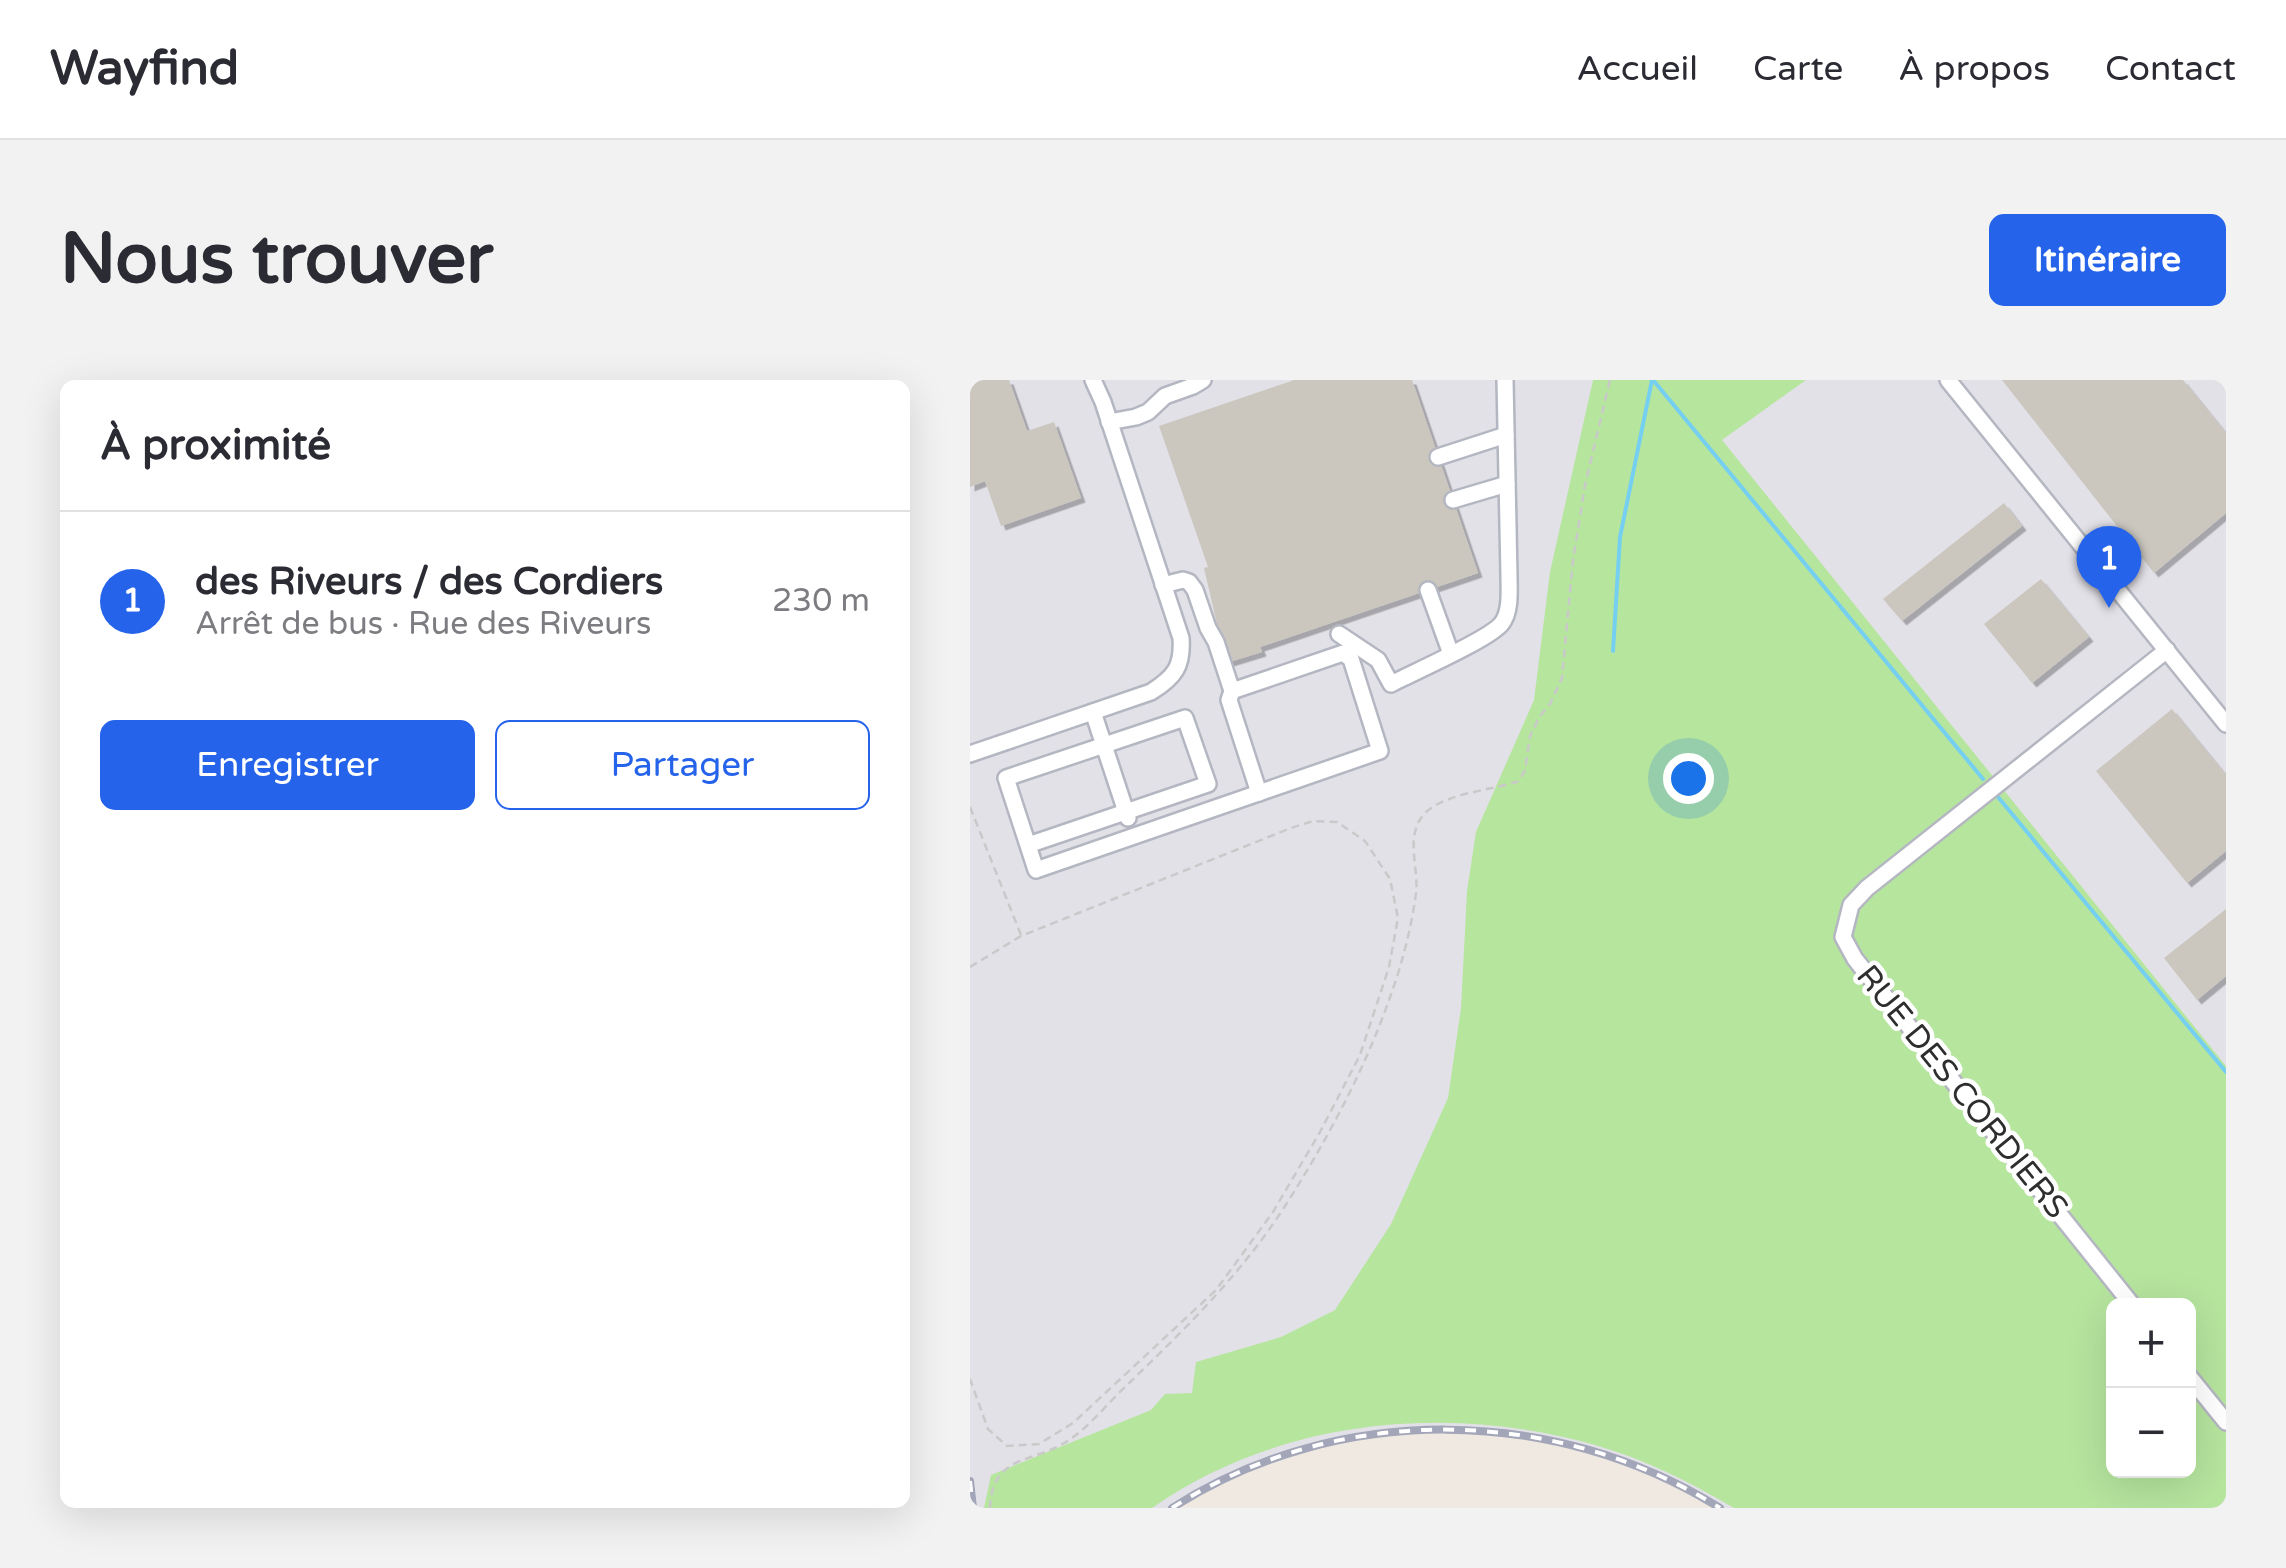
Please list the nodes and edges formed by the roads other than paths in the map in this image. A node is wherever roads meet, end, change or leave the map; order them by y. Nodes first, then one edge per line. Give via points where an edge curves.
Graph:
1 (1093, 380) edge
2 (1203, 380) edge
3 (1505, 380) edge
4 (1948, 380) edge
5 (1110, 422) junction
6 (1506, 435) junction
7 (1438, 457) dead end
8 (1507, 484) junction
9 (1453, 500) dead end
10 (1163, 584) junction
11 (1428, 590) dead end
12 (1340, 634) dead end
13 (2166, 650) junction
14 (1451, 654) junction
15 (1232, 690) junction
16 (1092, 712) junction
17 (2226, 724) edge
18 (1104, 746) junction
19 (970, 754) edge
20 (1259, 793) junction
21 (1126, 812) junction
22 (1134, 836) junction
23 (1028, 846) junction
24 (2127, 1298) edge
25 (2196, 1385) edge
26 (2226, 1422) edge

1 - 5 street
2 - 5 street via 1165,396 1148,412
3 - 6 street
4 - 13 street
5 - 10 street
6 - 7 street
6 - 8 street
8 - 9 street
8 - 14 street via 1506,614 1496,630
10 - 15 street via 1180,580 1194,586
10 - 16 street via 1182,638 1178,668 1150,692
11 - 14 street
12 - 14 street via 1378,660 1392,684
13 - 17 street
13 - 24 street, RUE DES CORDIERS via 1867,888 1851,905 1844,937 1855,960
15 - 20 street via 1228,700
15 - 20 street via 1343,653 1380,752
16 - 18 street
16 - 19 street
18 - 21 street
18 - 21 street via 1185,718 1208,784
18 - 23 street via 1006,778
20 - 22 street
21 - 22 street
21 - 23 street
22 - 23 street via 1036,870
25 - 26 street

